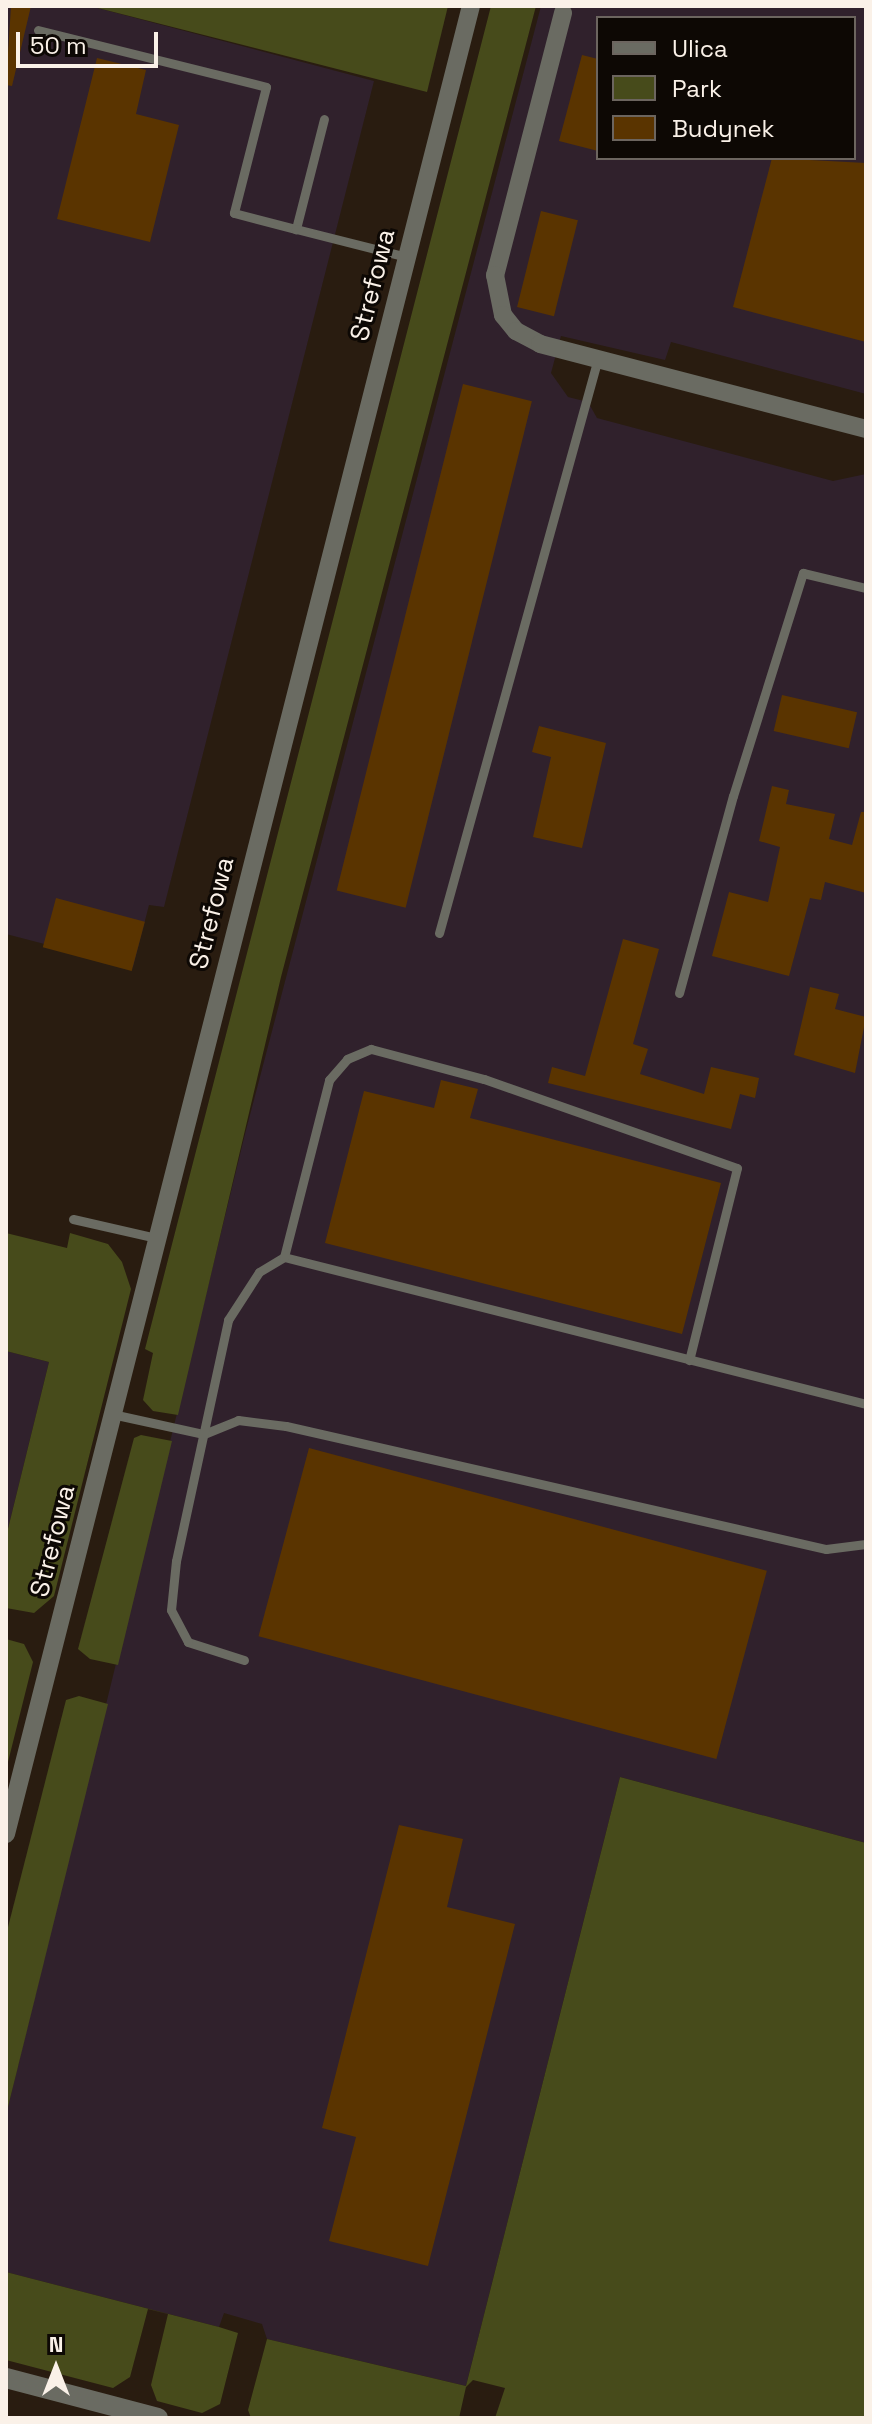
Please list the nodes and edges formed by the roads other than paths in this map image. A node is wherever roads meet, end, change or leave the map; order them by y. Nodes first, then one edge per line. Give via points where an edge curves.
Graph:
1 (471, 6) edge
2 (563, 13) dead end
3 (38, 30) dead end
4 (324, 119) dead end
5 (296, 229) junction
6 (407, 257) junction
7 (598, 358) junction
8 (866, 429) edge
9 (866, 588) edge
10 (439, 933) dead end
11 (679, 993) dead end
12 (73, 1219) dead end
13 (156, 1238) junction
14 (284, 1257) junction
15 (689, 1360) junction
16 (866, 1404) edge
17 (112, 1414) junction
18 (204, 1434) junction
19 (866, 1544) edge
20 (244, 1660) dead end
21 (6, 1834) edge
22 (6, 2378) edge
23 (158, 2418) edge

1 - 6 street, Strefowa
2 - 7 street via 495,275 503,315 516,331 540,344
3 - 5 lane via 266,87 234,213
4 - 5 lane
5 - 6 lane
6 - 13 street, Strefowa
7 - 8 street
7 - 10 lane
9 - 11 lane via 803,573
12 - 13 lane
13 - 17 street, Strefowa
14 - 15 lane
14 - 15 lane via 329,1080 347,1059 371,1049 484,1079 737,1168
14 - 18 lane via 259,1272 228,1320
15 - 16 lane
17 - 18 lane
17 - 21 street, Strefowa
18 - 19 lane via 238,1420 286,1426 826,1549
18 - 20 lane via 176,1561 171,1610 188,1642
22 - 23 street

